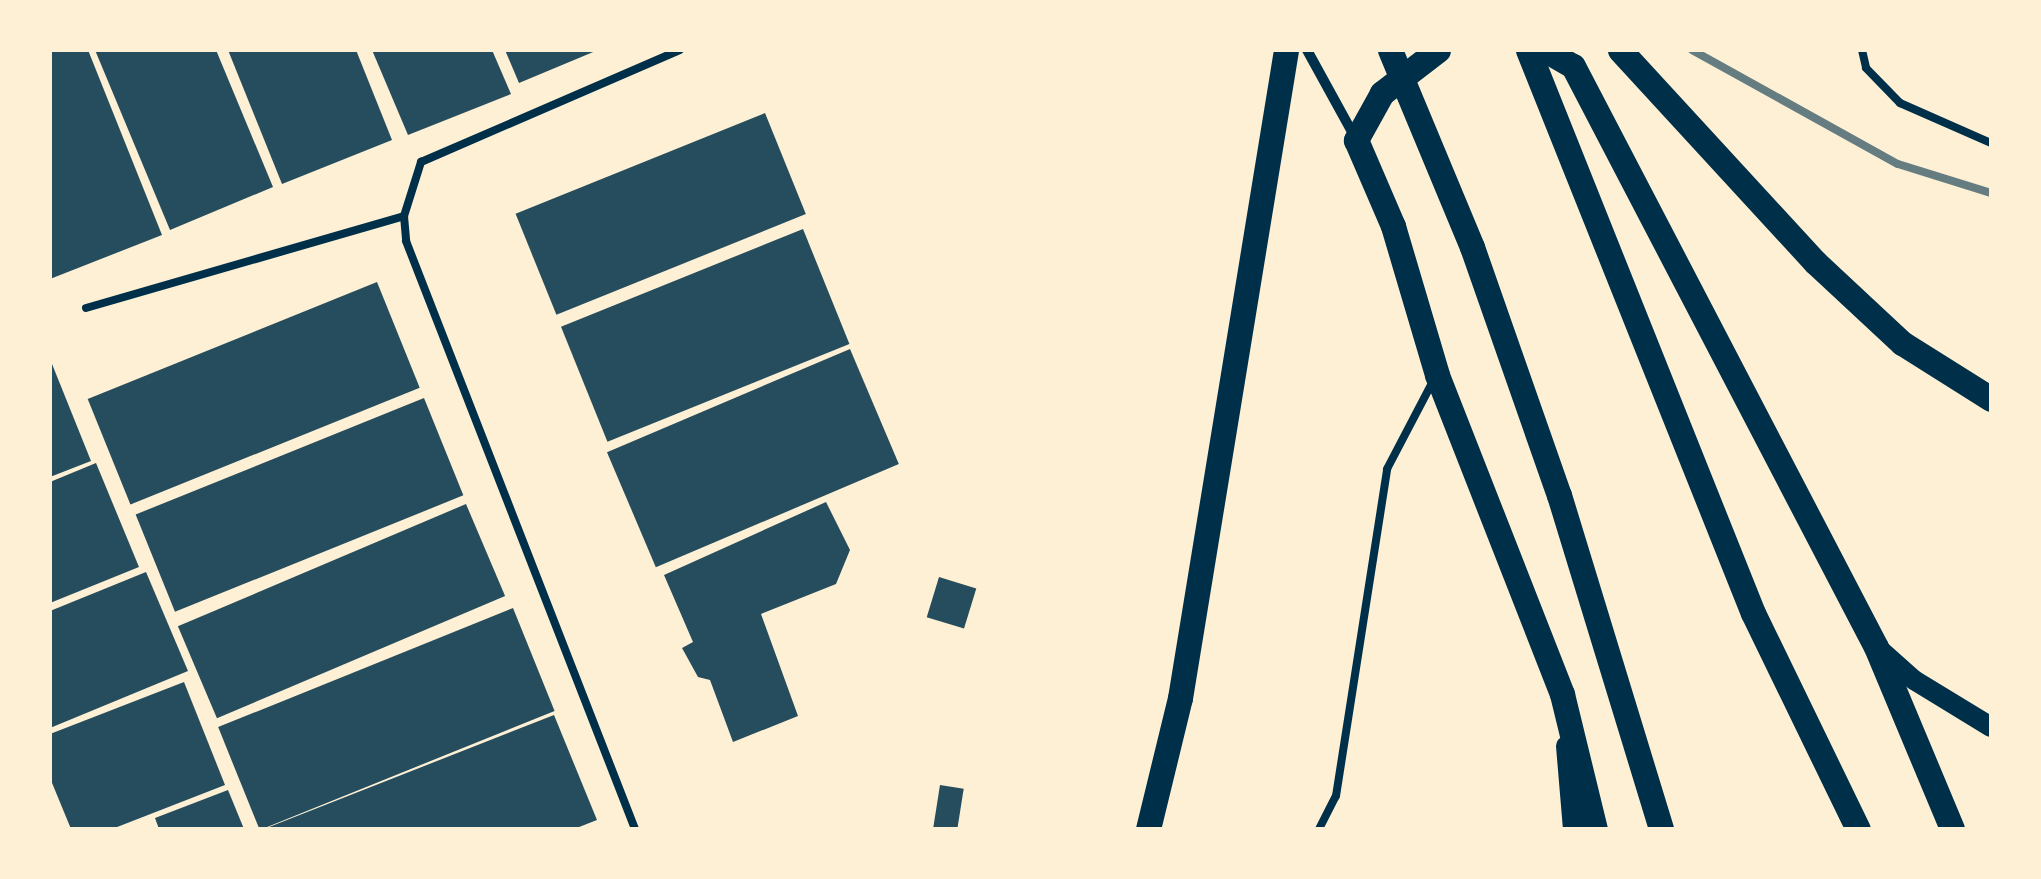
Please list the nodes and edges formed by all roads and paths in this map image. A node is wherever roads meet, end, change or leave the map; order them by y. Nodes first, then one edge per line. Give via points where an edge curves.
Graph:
1 (680, 50) edge
2 (1286, 50) edge
3 (1308, 50) edge
4 (1390, 50) edge
5 (1438, 50) edge
6 (1528, 50) edge
7 (1545, 50) edge
8 (1620, 50) edge
9 (1862, 50) edge
10 (1356, 140) junction
11 (1991, 143) edge
12 (404, 216) junction
13 (86, 308) dead end
14 (1437, 375) junction
15 (1991, 399) edge
16 (1876, 647) junction
17 (1562, 694) junction
18 (1991, 726) edge
19 (635, 829) edge
20 (1148, 829) edge
21 (1318, 829) edge
22 (1573, 829) edge
23 (1595, 829) edge
24 (1660, 829) edge
25 (1858, 829) edge
26 (1952, 829) edge

1 - 12 lane via 421,162
2 - 20 main road via 1180,698
3 - 10 street
4 - 24 main road via 1472,247 1559,495
5 - 10 main road via 1382,93
6 - 25 main road via 1754,613
7 - 16 main road via 1573,66
8 - 15 main road via 1814,262 1902,343
9 - 11 lane via 1866,68 1900,103
10 - 14 main road via 1392,226
12 - 13 lane
12 - 19 lane via 406,241
14 - 17 main road
14 - 21 lane via 1388,469 1336,796
16 - 18 main road via 1914,680
16 - 26 main road
17 - 22 main road
17 - 23 main road

